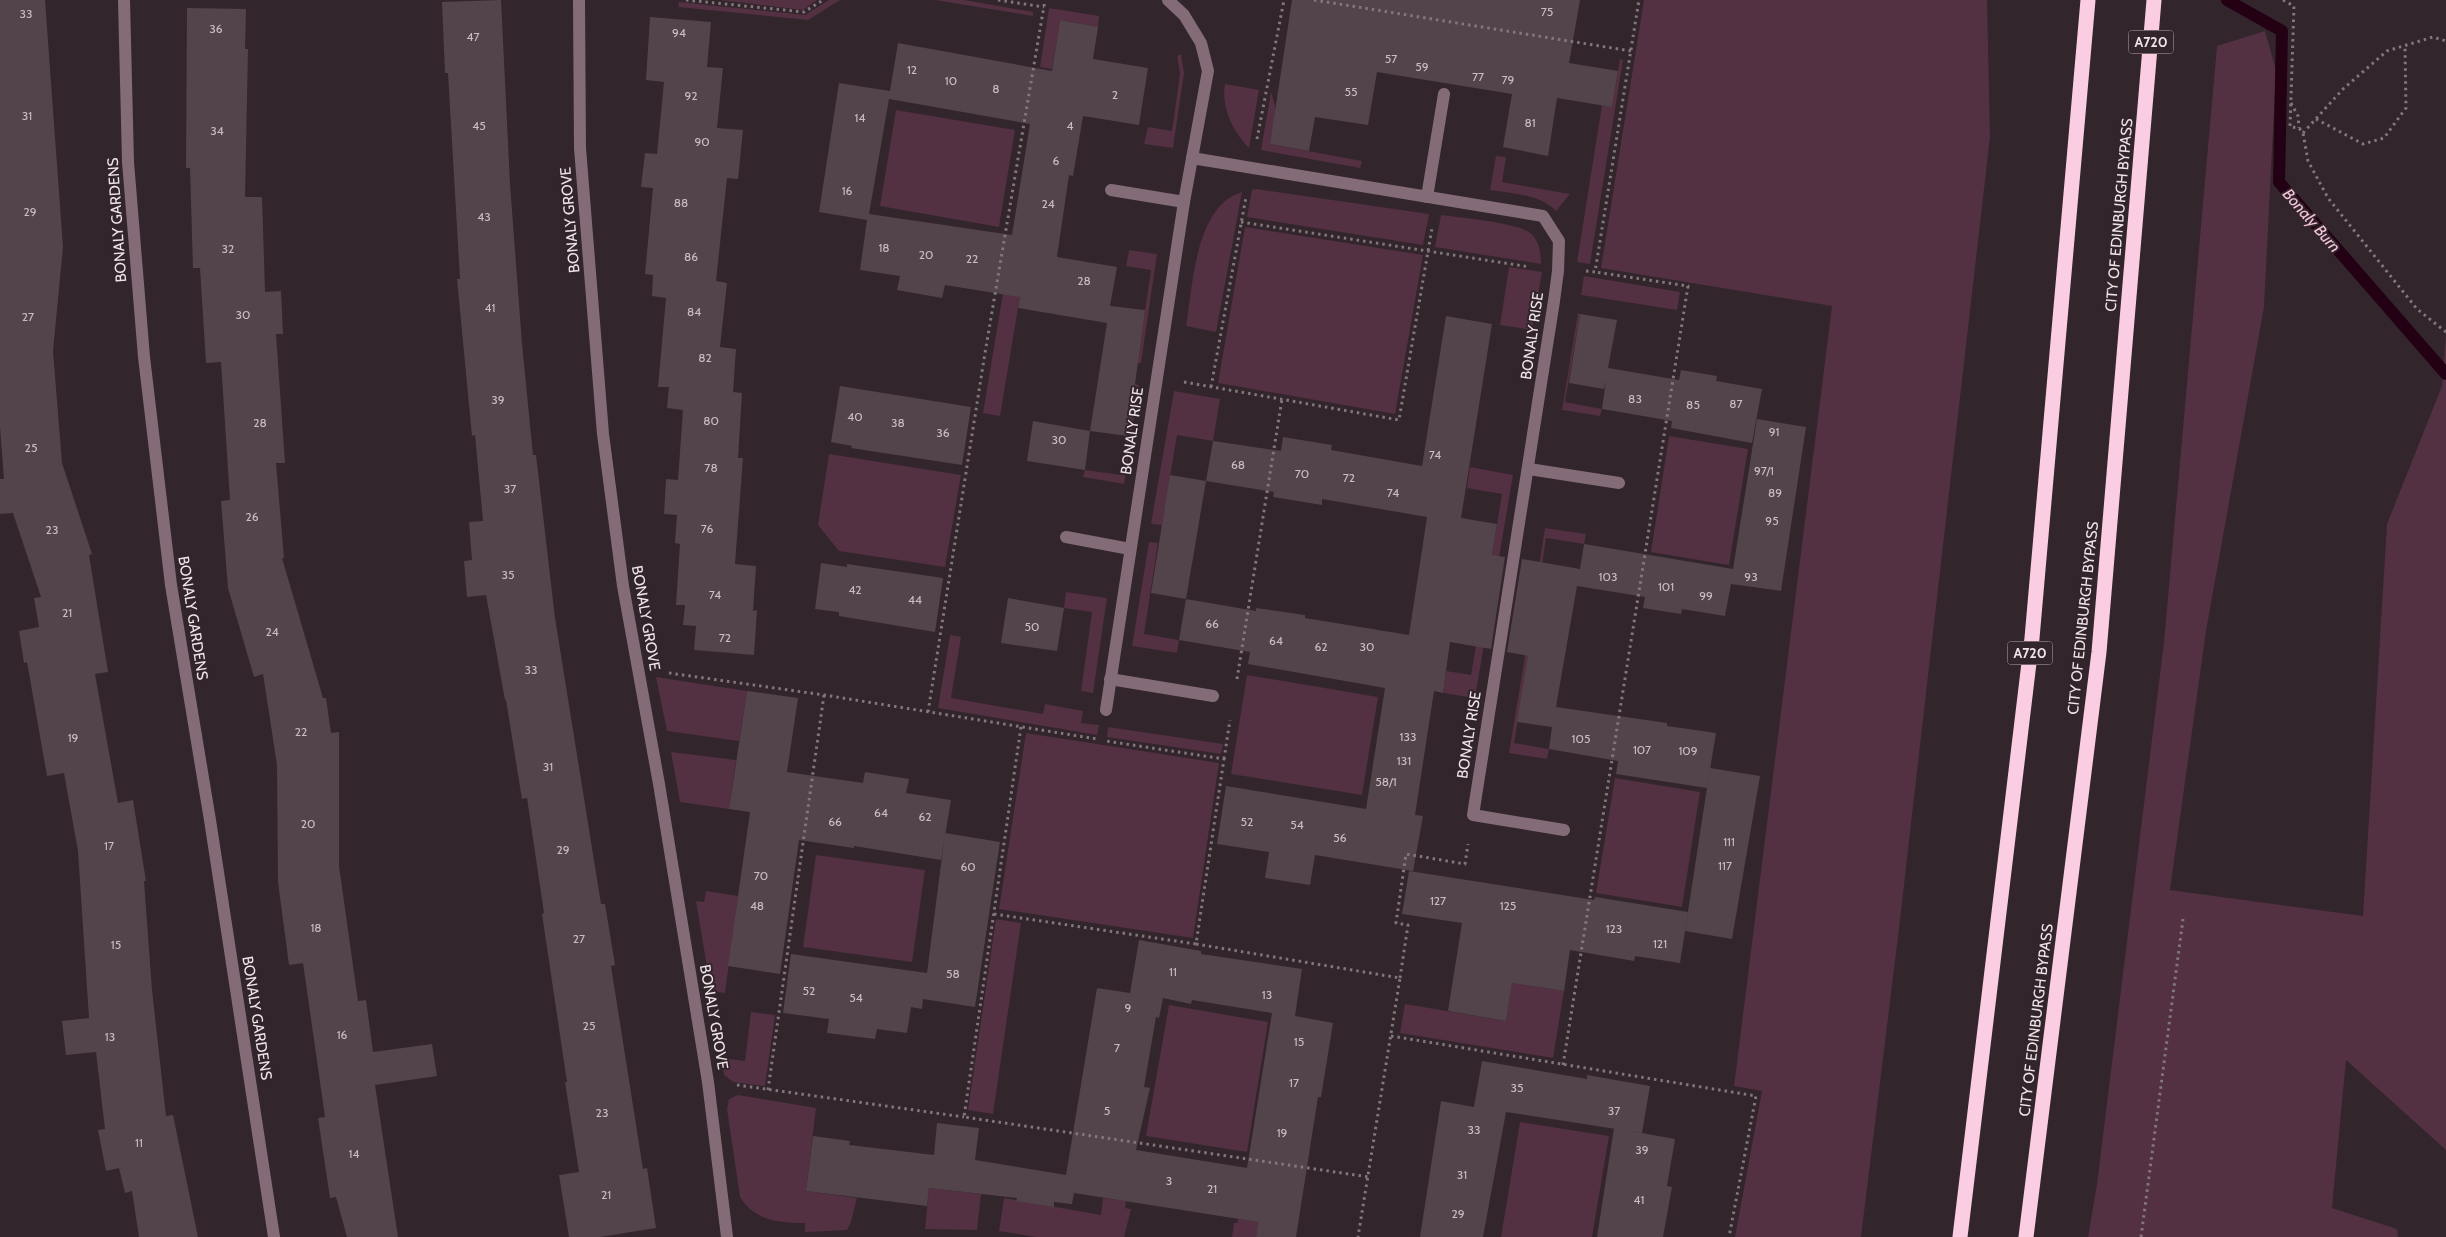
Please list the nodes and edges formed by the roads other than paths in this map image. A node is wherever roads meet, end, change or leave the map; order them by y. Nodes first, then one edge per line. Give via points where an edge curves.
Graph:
1 (124, 0) edge
2 (579, 0) edge
3 (1168, 0) edge
4 (2088, 0) edge
5 (2154, 0) edge
6 (1444, 94) dead end
7 (1192, 158) junction
8 (1111, 190) dead end
9 (1432, 198) junction
10 (1184, 202) junction
11 (1528, 469) junction
12 (1618, 483) dead end
13 (1066, 537) dead end
14 (1130, 549) junction
15 (1110, 679) junction
16 (1212, 696) dead end
17 (1106, 710) dead end
18 (1564, 830) dead end
19 (274, 1237) edge
20 (727, 1237) edge
21 (1960, 1237) edge
22 (2026, 1237) edge

1 - 19 street, BONALY GARDENS via 131,191 144,357 170,586 210,820
2 - 20 street, BONALY GROVE via 580,148 603,434 623,586 660,784 708,1082
3 - 7 street, BONALY RISE via 1184,16 1201,43 1208,71
4 - 21 highway, A720 via 2032,638
5 - 22 highway, CITY OF EDINBURGH BYPASS / A720 via 2099,652
6 - 9 street
7 - 9 street, BONALY RISE
7 - 10 street, BONALY RISE
8 - 10 street
9 - 11 street, BONALY RISE via 1543,216 1559,241 1558,269
10 - 14 street, BONALY RISE
11 - 12 street
11 - 18 street, BONALY RISE via 1473,815
13 - 14 street
14 - 15 street, BONALY RISE
15 - 16 street
15 - 17 street, BONALY RISE

